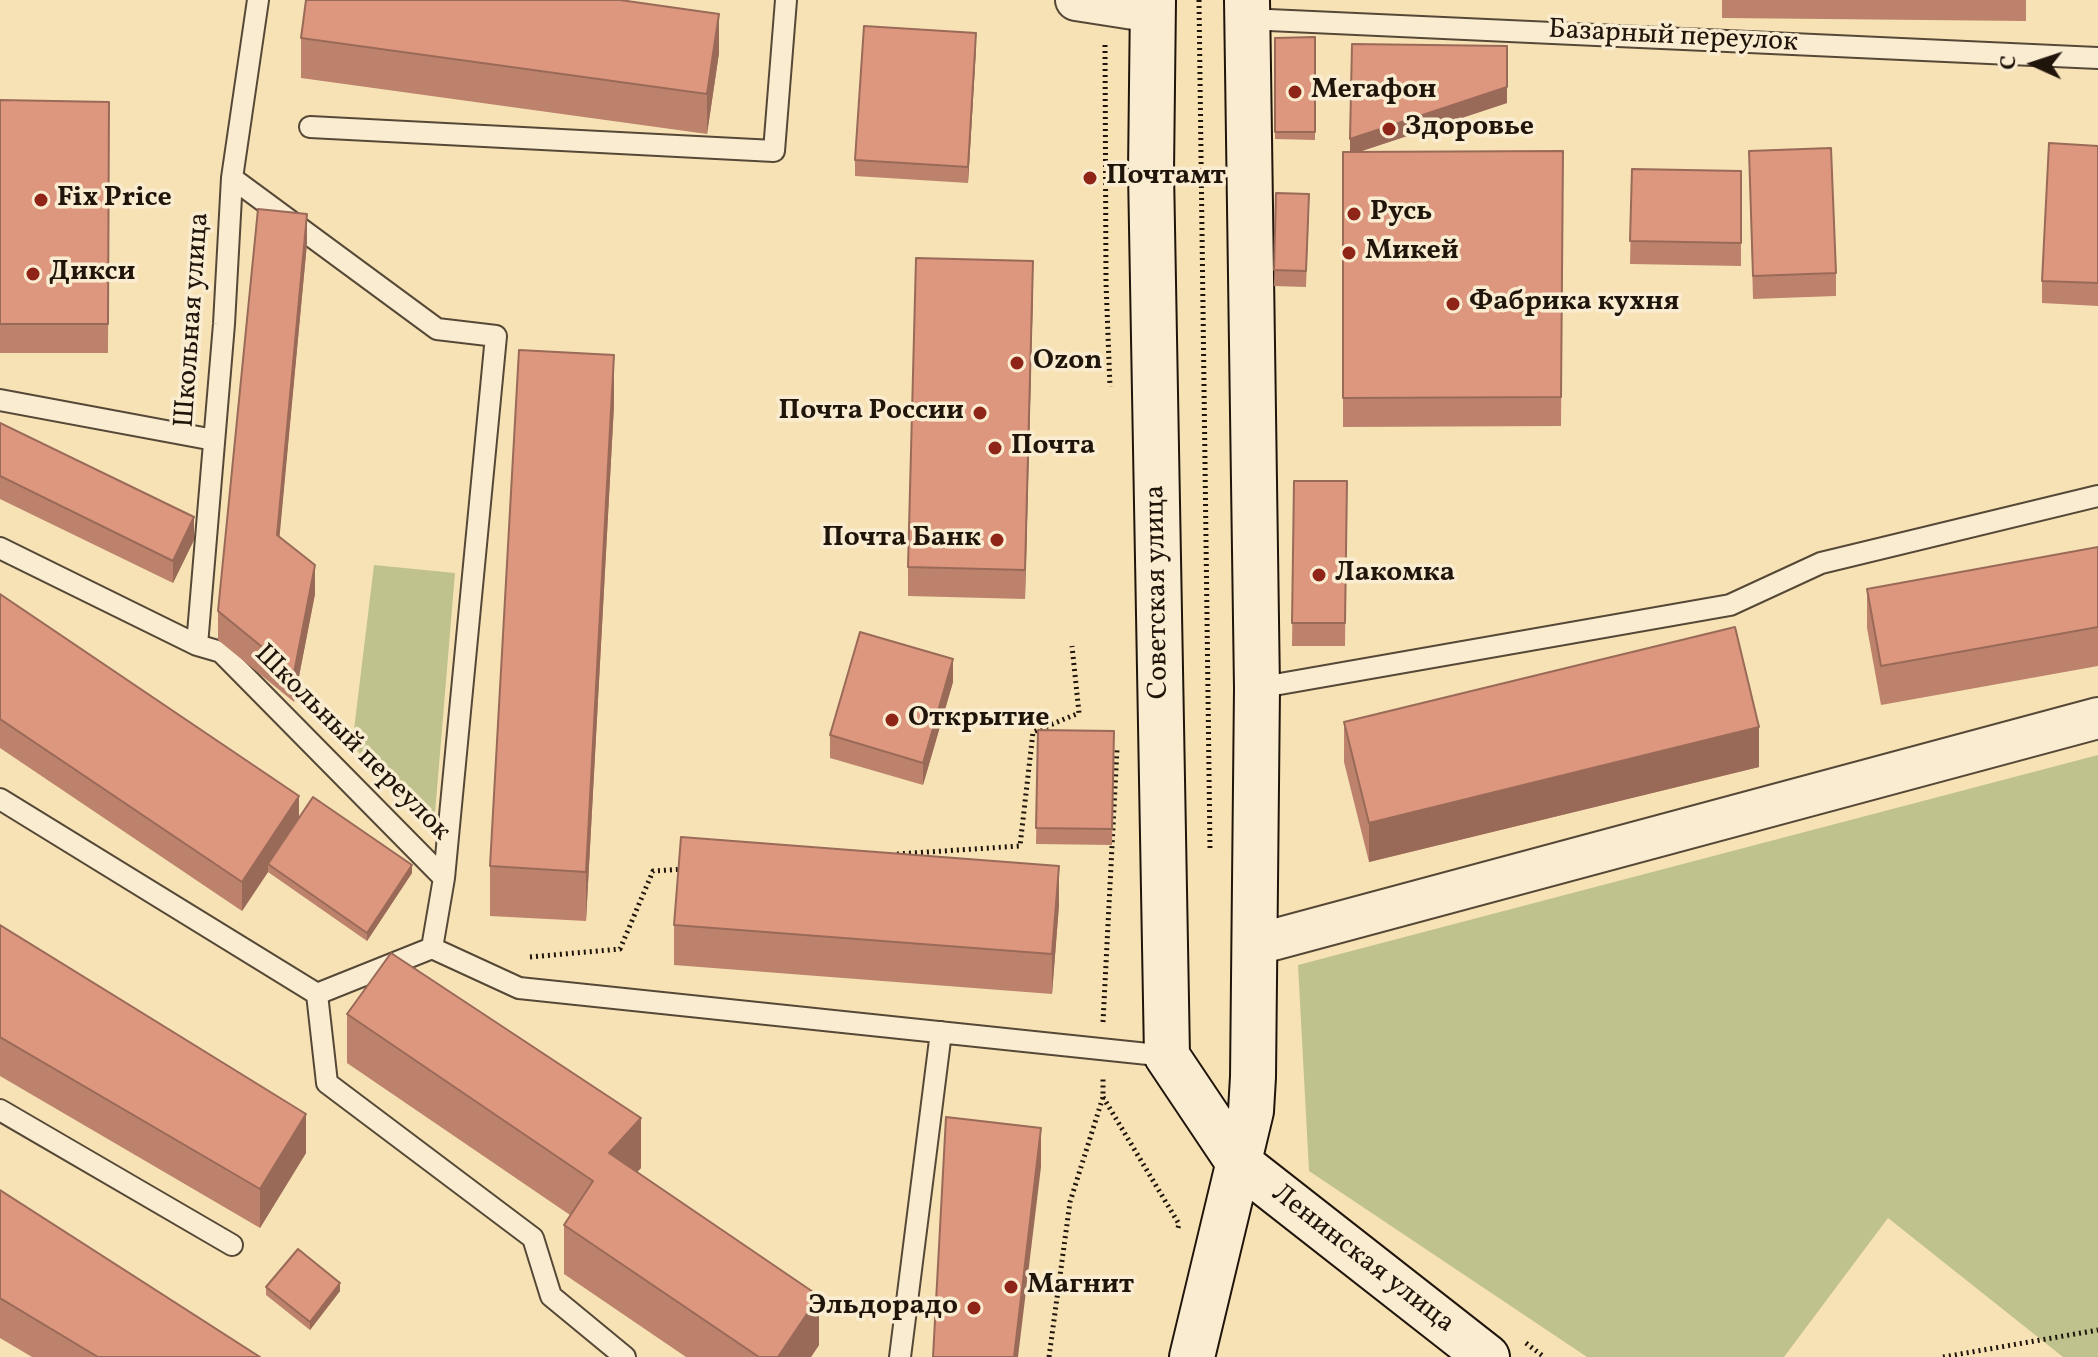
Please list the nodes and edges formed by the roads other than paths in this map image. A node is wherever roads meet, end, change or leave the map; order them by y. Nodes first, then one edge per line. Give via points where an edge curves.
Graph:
1 (258, 0) edge
2 (786, 0) edge
3 (1076, 0) edge
4 (1153, 6) edge
5 (1247, 9) edge
6 (2098, 58) edge
7 (310, 127) dead end
8 (232, 178) junction
9 (0, 400) edge
10 (214, 440) junction
11 (2098, 496) edge
12 (0, 548) edge
13 (197, 645) junction
14 (1257, 688) junction
15 (2098, 718) edge
16 (0, 799) edge
17 (444, 878) junction
18 (1254, 945) junction
19 (432, 948) junction
20 (317, 994) junction
21 (941, 1032) junction
22 (1167, 1056) junction
23 (0, 1110) edge
24 (1238, 1162) junction
25 (232, 1245) dead end
26 (1503, 1347) edge
27 (625, 1357) edge
28 (900, 1357) edge
29 (1192, 1357) edge

1 - 8 lane, Школьная улица
2 - 7 lane via 774,151
3 - 4 street
4 - 22 main road, Советская улица via 1151,188
5 - 6 lane, Базарный переулок
5 - 14 main road
8 - 10 lane, Школьная улица
8 - 17 lane via 437,329 496,336
9 - 10 lane
10 - 13 lane, Школьная улица
11 - 14 lane via 1821,563 1730,605
12 - 13 lane, Школьный переулок
13 - 17 lane, Школьный переулок via 221,652
14 - 18 main road
15 - 18 street
16 - 20 lane
17 - 19 lane
18 - 24 main road via 1251,1111
19 - 20 lane
19 - 21 lane via 519,988
20 - 27 lane via 327,1083 533,1238 551,1296
21 - 22 lane
21 - 28 lane
22 - 24 main road
23 - 25 lane
24 - 26 main road, Ленинская улица
24 - 29 main road

